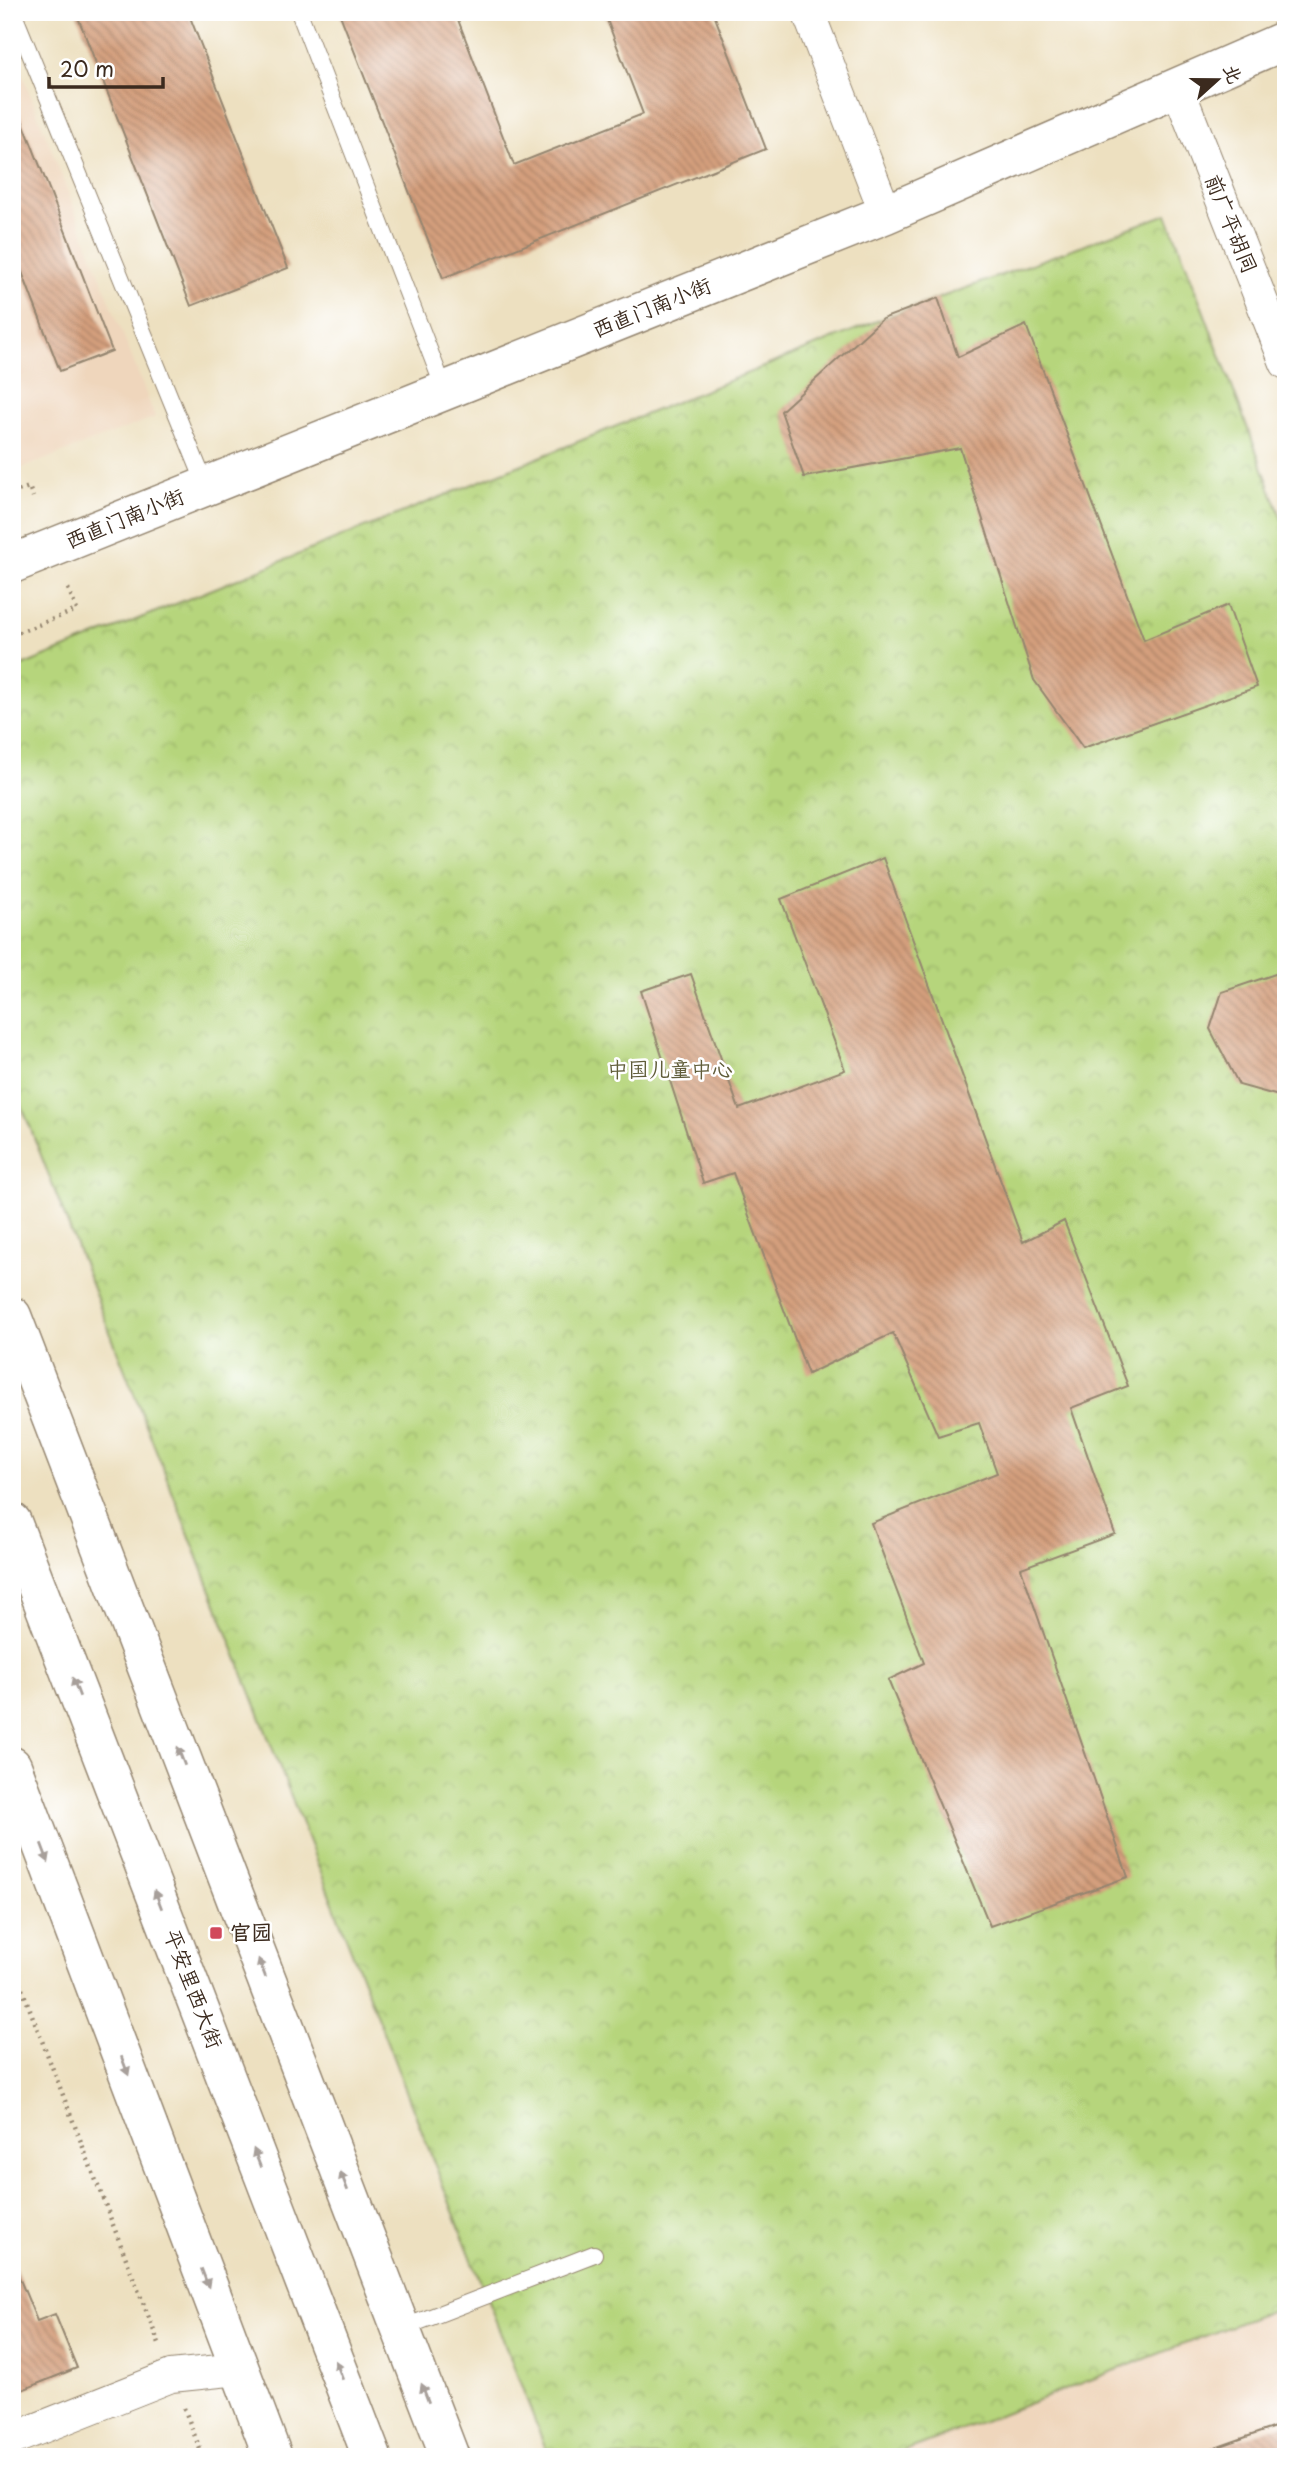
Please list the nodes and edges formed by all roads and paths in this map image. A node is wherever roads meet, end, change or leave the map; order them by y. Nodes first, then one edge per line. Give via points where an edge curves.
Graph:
1 (13, 12) edge
2 (299, 12) edge
3 (808, 12) edge
4 (1286, 40) edge
5 (1177, 86) junction
6 (886, 214) junction
7 (1286, 363) edge
8 (445, 391) junction
9 (206, 486) junction
10 (12, 493) edge
11 (33, 497) dead end
12 (12, 564) edge
13 (67, 586) dead end
14 (12, 635) edge
15 (12, 1316) edge
16 (12, 1522) edge
17 (12, 1766) edge
18 (12, 1963) edge
19 (594, 2255) dead end
20 (400, 2329) junction
21 (239, 2370) junction
22 (171, 2376) junction
23 (12, 2439) edge
24 (203, 2457) edge
25 (274, 2457) edge
26 (372, 2457) edge
27 (450, 2457) edge

1 - 9 lane
2 - 8 lane
3 - 6 street
4 - 5 street, 西直门南小街
5 - 6 street, 西直门南小街
5 - 7 street, 前广平胡同
6 - 8 street, 西直门南小街
8 - 9 street, 西直门南小街
9 - 12 street, 西直门南小街
10 - 11 path via 29,487
13 - 14 path via 77,610
20 -> 15 street
26 -> 16 street, 平安里西大街
17 -> 21 street
18 - 22 path
19 - 20 lane
27 -> 20 street
21 - 22 street
21 - 25 street
22 - 23 street
22 - 24 path

